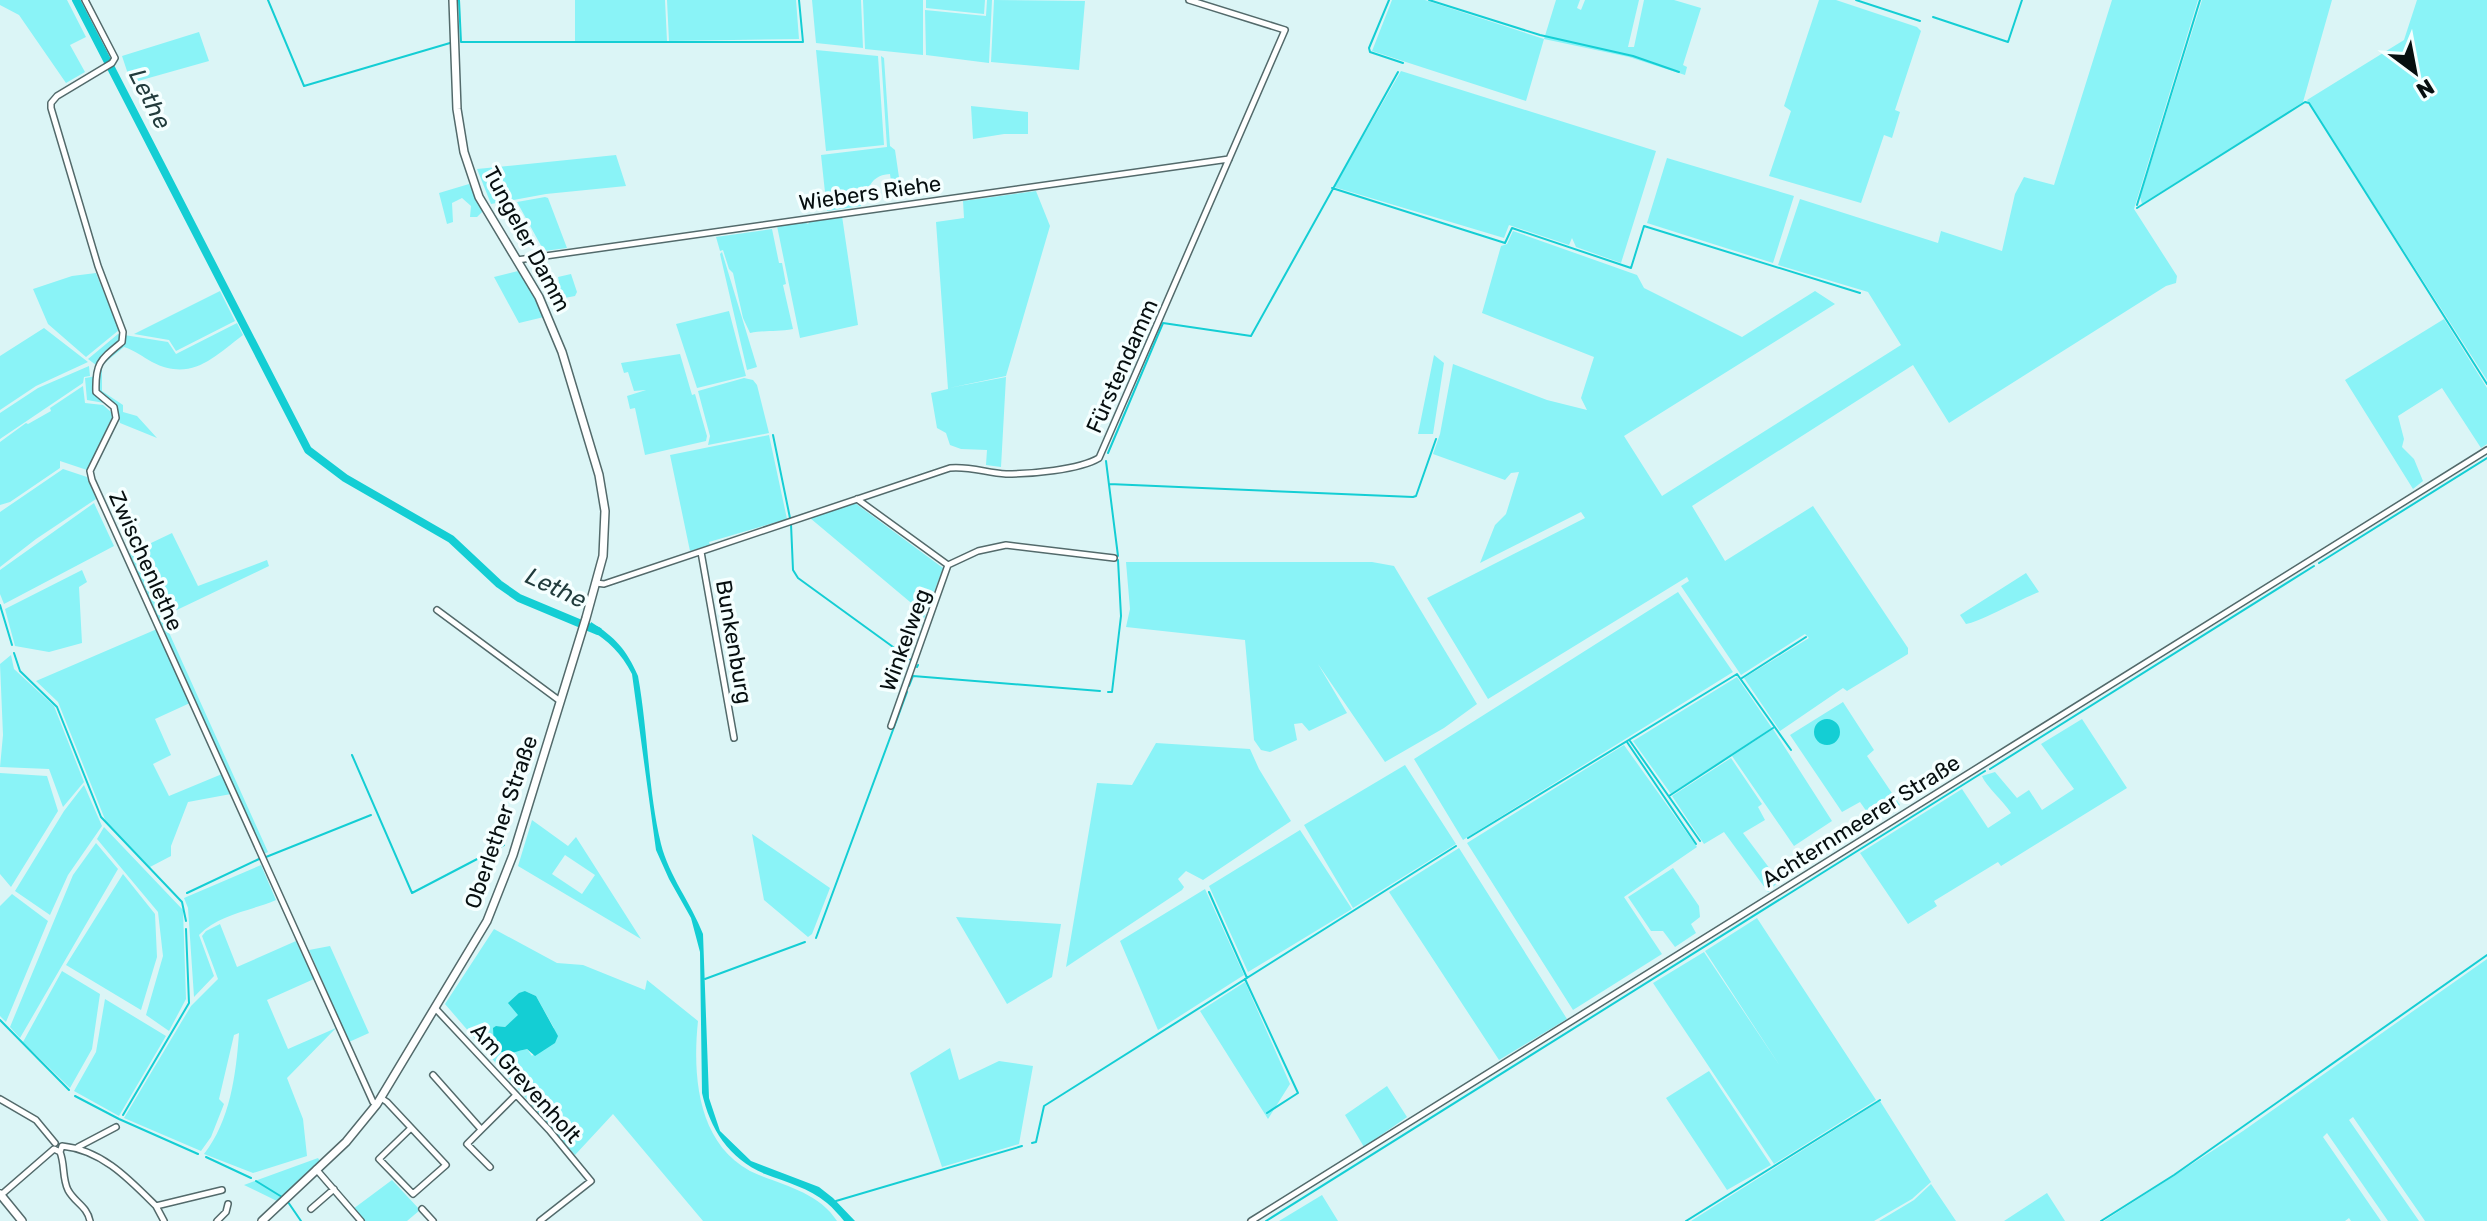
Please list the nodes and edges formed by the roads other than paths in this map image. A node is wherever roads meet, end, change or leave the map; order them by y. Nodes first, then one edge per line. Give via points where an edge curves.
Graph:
1 (85, 0) edge
2 (453, 0) edge
3 (1189, 0) edge
4 (1229, 159) junction
5 (517, 260) junction
6 (2487, 450) edge
7 (856, 498) junction
8 (701, 552) junction
9 (1114, 558) dead end
10 (948, 565) junction
11 (596, 583) junction
12 (437, 610) dead end
13 (583, 630) joint
14 (560, 701) junction
15 (891, 726) dead end
16 (734, 738) dead end
17 (435, 1008) junction
18 (433, 1075) dead end
19 (516, 1095) junction
20 (0, 1099) edge
21 (379, 1101) junction
22 (116, 1127) dead end
23 (411, 1128) junction
24 (480, 1128) junction
25 (58, 1147) junction
26 (77, 1147) junction
27 (319, 1166) junction
28 (490, 1167) dead end
29 (334, 1189) junction
30 (222, 1190) dead end
31 (1, 1194) edge
32 (228, 1204) dead end
33 (156, 1206) junction
34 (311, 1209) dead end
35 (422, 1209) dead end
36 (22, 1221) edge
37 (90, 1221) edge
38 (164, 1221) edge
39 (217, 1221) edge
40 (262, 1221) edge
41 (359, 1221) edge
42 (433, 1221) edge
43 (540, 1221) edge
44 (1251, 1221) edge

1 - 21 street, Zwischenlethe via 114,60 51,103 98,266 123,332 122,342 95,371 96,392 114,407 116,418 90,471 92,480 362,1077
2 - 5 street, Tungeler Damm via 464,152 479,197
3 - 4 street, Fürstendamm via 1285,30
4 - 5 street, Wiebers Riehe
4 - 7 street, Fürstendamm via 1099,458 1029,473 950,468
5 - 11 street, Tungeler Damm via 553,326 599,475 605,530
6 - 44 street, Achternmeerer Straße
7 - 8 street, Fürstendamm
7 - 10 street, Winkelweg
8 - 11 street, Fürstendamm
8 - 16 street, Bunkenburg
9 - 10 street, Winkelweg via 1006,545
10 - 15 street, Winkelweg
11 - 13 street, Tungeler Damm
12 - 14 street
13 - 14 street, Oberlether Straße
14 - 17 street, Oberlether Straße via 499,894
17 - 19 street, Am Grevenholt
17 - 21 street, Oberlether Straße
18 - 24 street
19 - 24 street
19 - 43 street, Am Grevenholt via 591,1181
20 - 25 street via 36,1120
21 - 23 street
21 - 27 street, Oberlether Straße
22 - 26 street
23 - 23 street via 446,1165 413,1194 379,1159
24 - 28 street via 467,1144
25 - 26 street
25 - 31 street
25 - 37 street via 67,1188 87,1209
26 - 33 street via 122,1172
27 - 29 street
27 - 40 street, Oberlether Straße
29 - 34 street
29 - 41 street
30 - 33 street
31 - 36 street
32 - 39 street
33 - 38 street
35 - 42 street

